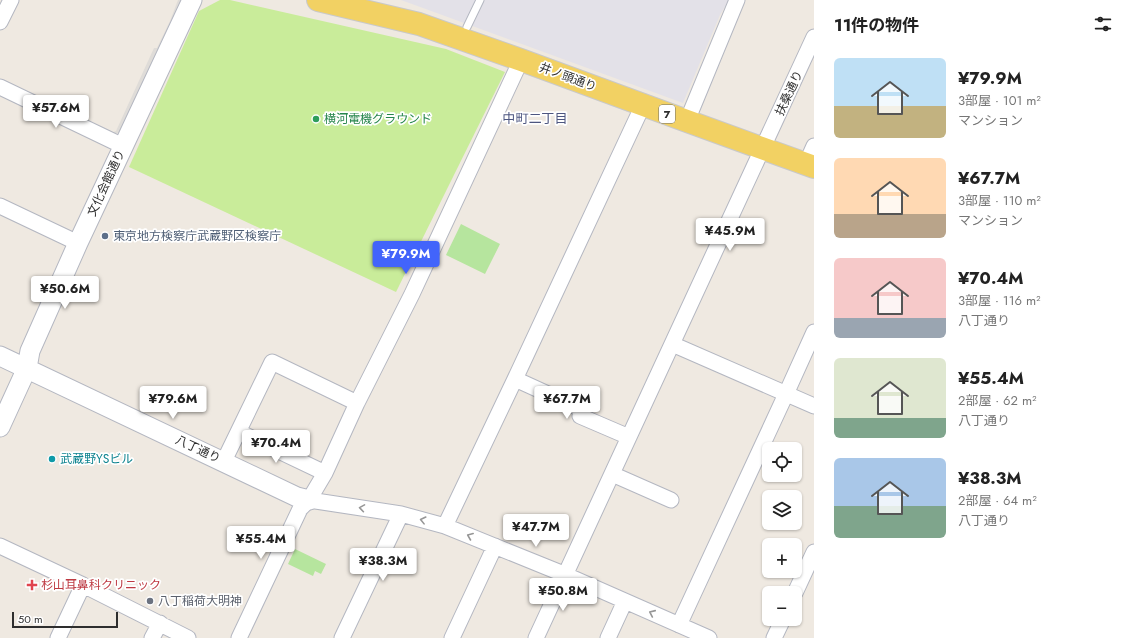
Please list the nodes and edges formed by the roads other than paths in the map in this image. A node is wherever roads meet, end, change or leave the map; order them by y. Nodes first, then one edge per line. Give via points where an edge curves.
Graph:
1 (11, 0) edge
2 (192, 0) edge
3 (318, 0) edge
4 (480, 0) edge
5 (737, 0) edge
6 (0, 22) edge
7 (467, 27) dead end
8 (814, 37) edge
9 (521, 60) junction
10 (0, 87) edge
11 (643, 105) junction
12 (687, 121) junction
13 (123, 146) junction
14 (763, 148) junction
15 (811, 159) edge
16 (0, 206) edge
17 (78, 243) junction
18 (814, 332) edge
19 (672, 344) junction
20 (0, 356) edge
21 (27, 368) junction
22 (515, 379) junction
23 (786, 394) junction
24 (357, 403) junction
25 (814, 406) edge
26 (0, 427) edge
27 (239, 432) junction
28 (629, 438) junction
29 (224, 461) junction
30 (325, 473) junction
31 (612, 474) junction
32 (308, 500) junction
33 (671, 500) dead end
34 (401, 514) junction
35 (445, 526) junction
36 (0, 546) edge
37 (495, 546) junction
38 (814, 552) edge
39 (566, 575) junction
40 (83, 585) junction
41 (798, 586) edge
42 (625, 601) junction
43 (160, 623) junction
44 (780, 626) edge
45 (686, 631) edge
46 (58, 638) edge
47 (152, 638) edge
48 (188, 638) edge
49 (240, 638) edge
50 (342, 638) edge
51 (452, 638) edge
52 (536, 638) edge
53 (608, 638) edge
54 (709, 638) edge
55 (774, 638) edge

1 - 6 street
2 - 13 street, 文化会館通り
3 - 9 main road, 井ノ頭通り / 7 via 419,24
4 - 7 lane
5 - 12 street
8 - 14 street, 扶桑通り
9 - 11 main road, 井ノ頭通り / 7
9 - 24 street via 412,294
10 - 13 street
11 - 12 main road, 井ノ頭通り / 7
11 - 22 street
12 - 14 main road, 井ノ頭通り / 7
13 - 17 street, 文化会館通り
14 - 15 main road, 井ノ頭通り / 7
14 - 19 street, 扶桑通り
16 - 17 street
17 - 21 street, 文化会館通り via 30,351
18 - 23 street
19 - 23 street
19 - 28 street, 扶桑通り
20 - 21 street, 八丁通り
21 - 26 street, 文化会館通り
21 - 29 street, 八丁通り
22 - 28 street via 582,410 580,416
22 - 35 street
23 - 25 street
23 - 45 street
24 - 27 street via 272,362
24 - 30 street
27 - 29 street
27 - 30 street
28 - 31 street, 扶桑通り
29 - 32 street, 八丁通り
30 - 32 street
31 - 33 street
31 - 39 street, 扶桑通り
34 -> 32 street
32 - 49 street via 300,509
35 -> 34 street
34 - 50 street
37 -> 35 street
36 - 40 street
37 - 39 street
37 - 51 street
38 - 41 street
39 - 42 street
39 - 52 street, 扶桑通り
40 - 43 street
40 - 46 street
45 -> 42 street
42 - 53 street
43 - 47 street
43 - 48 street
44 - 55 street
45 - 54 street

